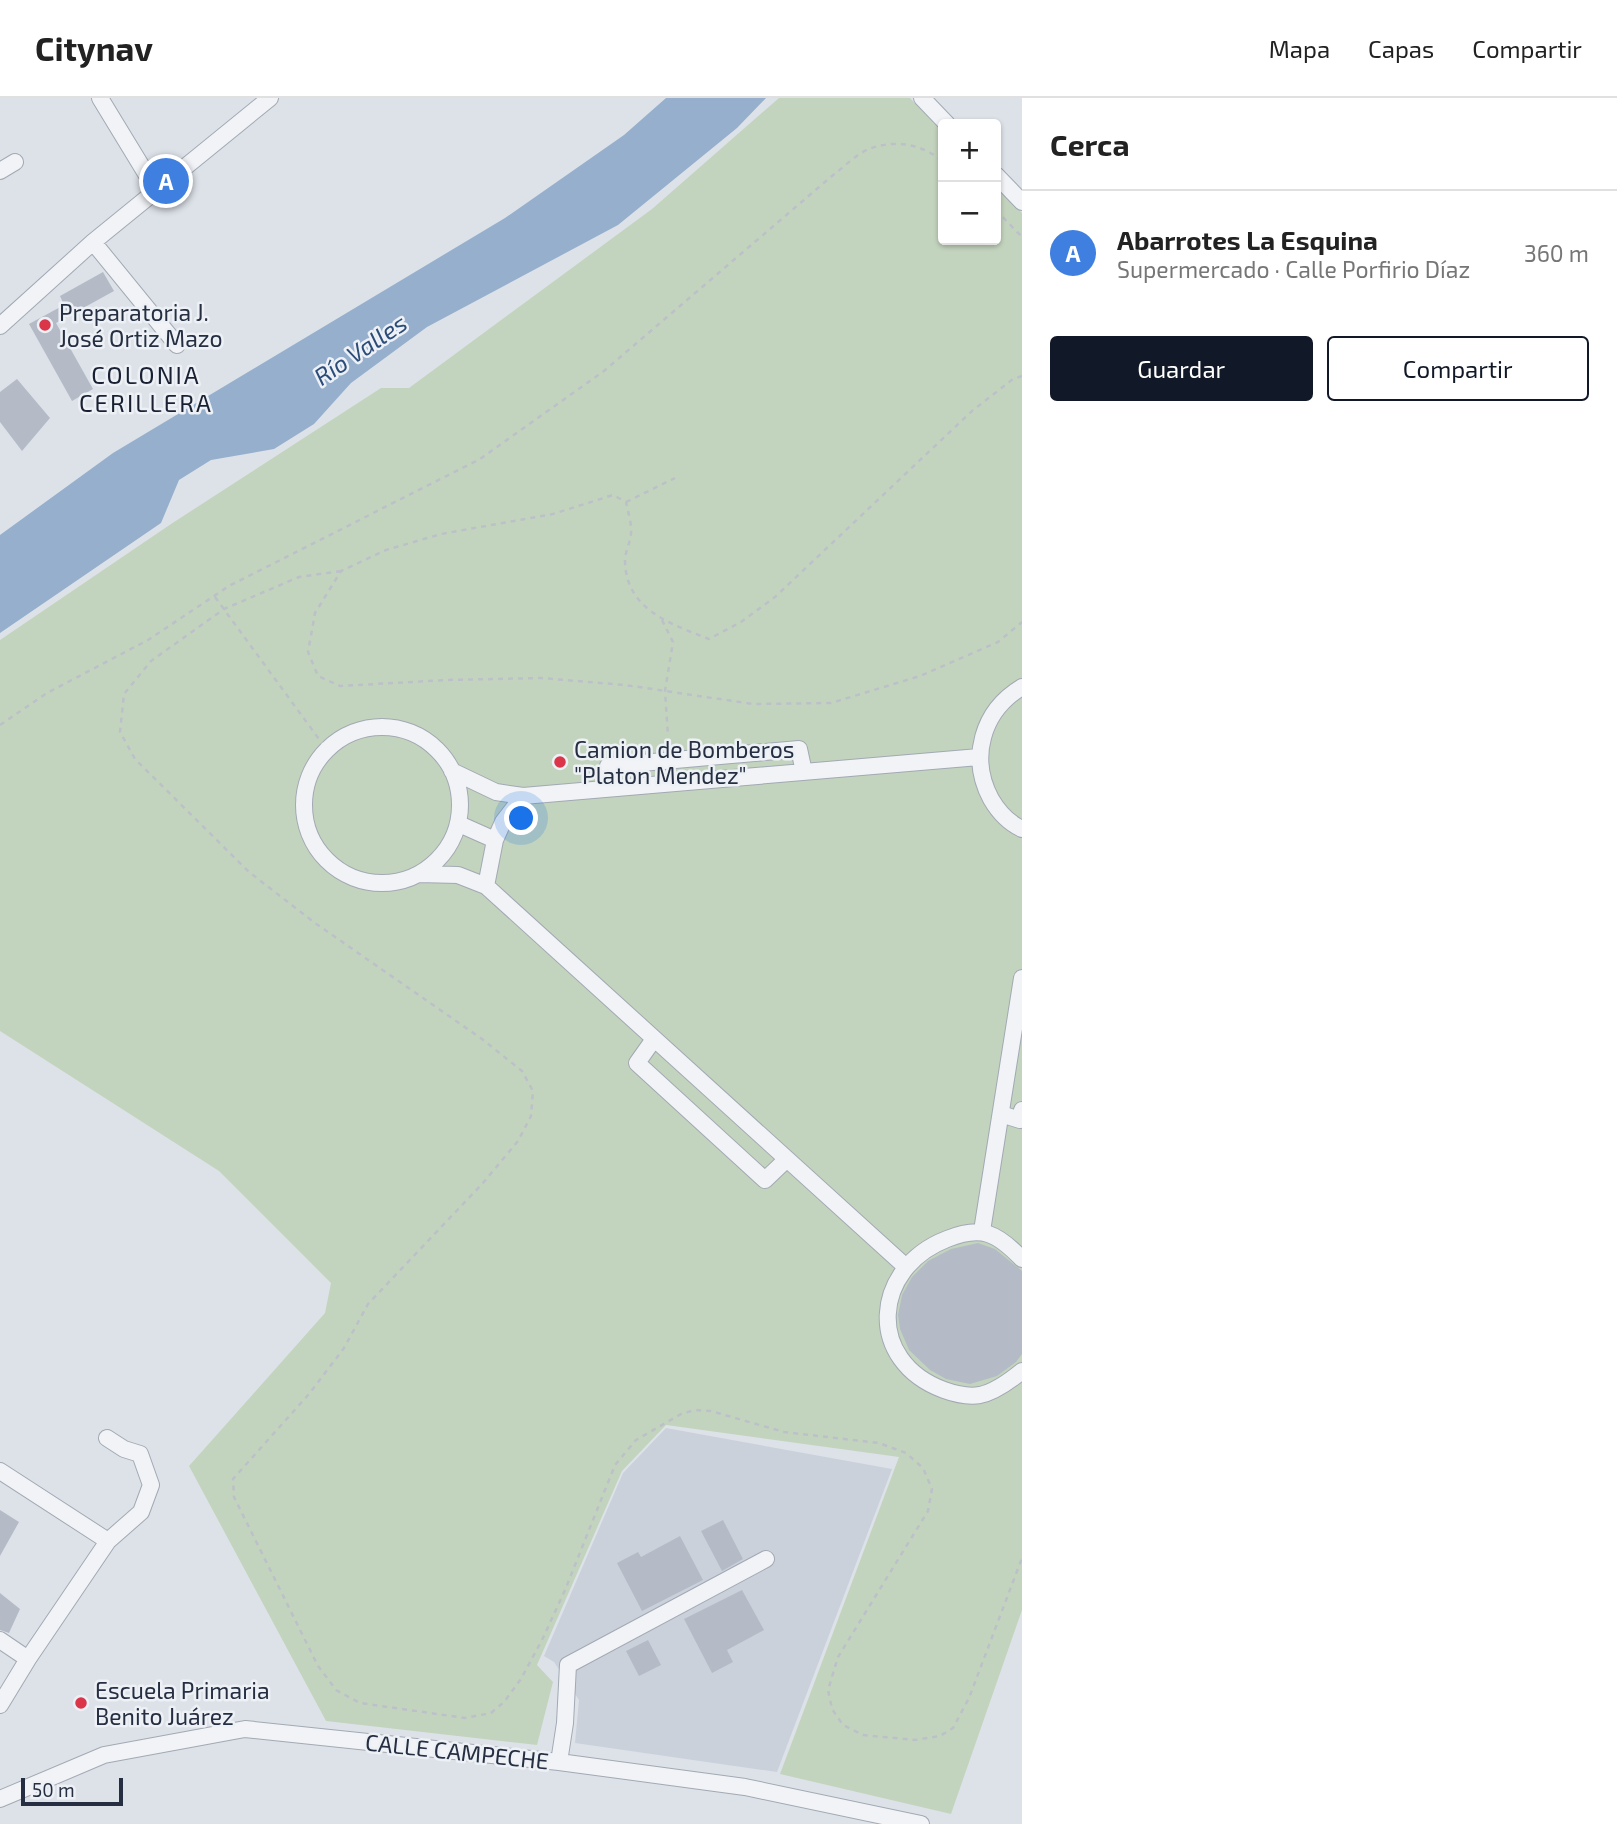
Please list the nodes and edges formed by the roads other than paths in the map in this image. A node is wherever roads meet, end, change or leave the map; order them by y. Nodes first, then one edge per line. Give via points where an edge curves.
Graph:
1 (100, 98) edge
2 (270, 98) edge
3 (922, 98) edge
4 (942, 119) edge
5 (15, 162) dead end
6 (0, 172) edge
7 (1001, 180) edge
8 (156, 190) junction
9 (1022, 202) edge
10 (93, 242) junction
11 (2, 320) edge
12 (177, 345) dead end
13 (1022, 687) edge
14 (979, 757) junction
15 (452, 771) junction
16 (804, 772) junction
17 (607, 789) junction
18 (523, 796) junction
19 (459, 824) junction
20 (1022, 829) edge
21 (495, 840) junction
22 (419, 874) junction
23 (486, 886) junction
24 (1022, 978) edge
25 (654, 1039) junction
26 (1022, 1110) edge
27 (1001, 1114) junction
28 (787, 1159) junction
29 (982, 1231) junction
30 (1022, 1259) edge
31 (906, 1267) junction
32 (1022, 1371) edge
33 (107, 1438) dead end
34 (0, 1471) edge
35 (108, 1541) junction
36 (766, 1559) dead end
37 (0, 1640) edge
38 (27, 1659) junction
39 (0, 1705) edge
40 (559, 1762) junction
41 (0, 1799) edge
42 (921, 1824) edge

1 - 8 street
2 - 8 street
3 - 4 street
5 - 6 street
7 - 9 street
8 - 10 street
10 - 11 street
10 - 12 street
13 - 14 street via 998,705 984,729
14 - 16 street
14 - 20 street via 983,784 997,809
15 - 18 street via 496,792
15 - 19 street via 460,797
15 - 22 street via 438,750 395,728 370,728 347,735 312,769 305,793 305,818 312,841 329,863 352,878 378,884
16 - 17 street
16 - 17 street via 799,748 608,766
17 - 18 street
18 - 21 street
19 - 21 street
19 - 22 street via 448,849
21 - 23 street
22 - 23 street via 458,875
23 - 25 street
24 - 27 street
25 - 28 street
25 - 28 street via 637,1063 765,1180
26 - 27 street via 1020,1120
27 - 29 street
28 - 31 street
29 - 30 street via 1007,1244
29 - 31 street via 928,1246
31 - 32 street via 892,1288 887,1311 890,1336 912,1373 958,1395 981,1395
33 - 35 street via 140,1454 152,1485 141,1512
34 - 35 street
35 - 38 street
36 - 40 street via 568,1665
37 - 38 street
38 - 39 street
40 - 41 street, CALLE CAMPECHE via 245,1729 103,1755
40 - 42 street, CALLE CAMPECHE via 745,1787

